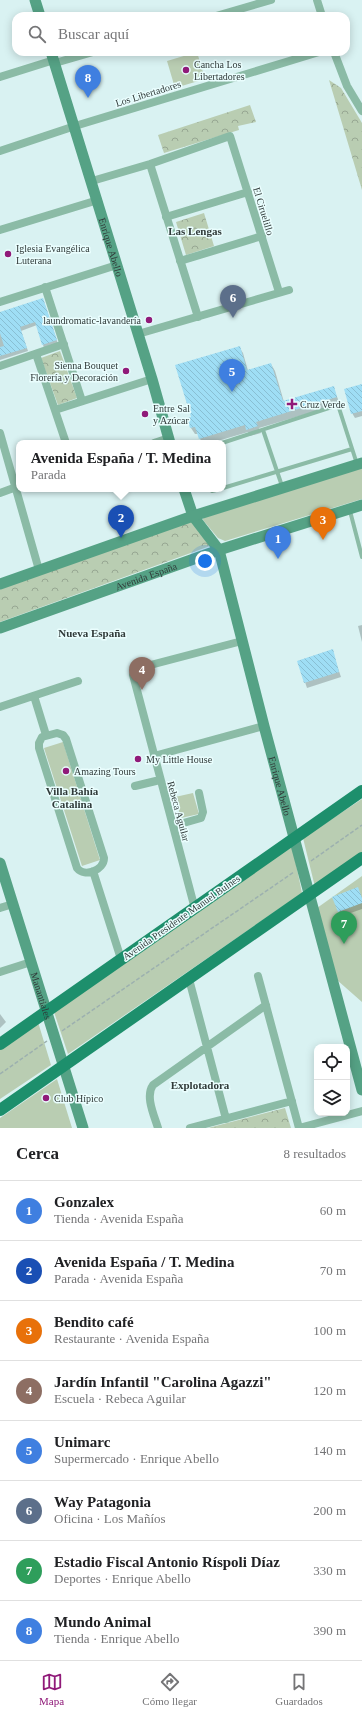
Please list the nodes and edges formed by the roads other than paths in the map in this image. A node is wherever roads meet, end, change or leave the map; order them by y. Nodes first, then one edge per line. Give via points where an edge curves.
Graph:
1 (35, 0) edge
2 (271, 0) edge
3 (317, 0) edge
4 (39, 12) edge
5 (230, 12) edge
6 (321, 12) edge
7 (66, 56) edge
8 (306, 56) edge
9 (336, 56) edge
10 (53, 58) edge
11 (0, 77) edge
12 (362, 111) edge
13 (75, 126) junction
14 (0, 151) edge
15 (150, 164) junction
16 (92, 180) junction
17 (248, 192) junction
18 (98, 200) junction
19 (166, 217) junction
20 (0, 230) edge
21 (262, 236) junction
22 (180, 261) junction
23 (117, 265) junction
24 (45, 287) junction
25 (289, 290) dead end
26 (279, 292) junction
27 (0, 302) edge
28 (198, 317) junction
29 (138, 334) junction
30 (64, 344) junction
31 (36, 354) junction
32 (0, 366) edge
33 (152, 379) junction
34 (82, 401) junction
35 (55, 410) junction
36 (263, 430) junction
37 (0, 433) edge
38 (65, 440) edge
39 (169, 440) edge
40 (226, 442) edge
41 (352, 449) junction
42 (360, 464) edge
43 (277, 472) junction
44 (16, 484) edge
45 (16, 487) edge
46 (226, 487) edge
47 (282, 488) junction
48 (0, 492) edge
49 (18, 492) edge
50 (185, 492) edge
51 (357, 508) edge
52 (193, 516) junction
53 (219, 550) junction
54 (362, 557) edge
55 (39, 570) junction
56 (0, 584) edge
57 (0, 628) edge
58 (242, 641) junction
59 (78, 681) dead end
60 (34, 696) junction
61 (0, 707) edge
62 (264, 726) junction
63 (46, 735) junction
64 (154, 756) junction
65 (160, 780) junction
66 (135, 786) dead end
67 (362, 791) edge
68 (199, 794) dead end
69 (173, 826) junction
70 (294, 837) junction
71 (362, 858) edge
72 (0, 863) edge
73 (93, 871) junction
74 (310, 895) junction
75 (13, 904) junction
76 (0, 908) edge
77 (195, 909) junction
78 (121, 959) junction
79 (31, 962) junction
80 (0, 972) edge
81 (258, 976) dead end
82 (189, 978) junction
83 (266, 1005) junction
84 (46, 1012) junction
85 (0, 1044) edge
86 (206, 1046) junction
87 (64, 1066) junction
88 (362, 1090) edge
89 (292, 1101) junction
90 (0, 1110) edge
91 (362, 1111) edge
92 (226, 1119) junction
93 (83, 1128) edge
94 (158, 1128) edge
95 (190, 1128) edge
96 (299, 1128) edge

1 - 4 street
2 - 5 street
3 - 6 street
7 - 10 street
8 - 13 street, Los Libertadores
9 - 12 street via 347,86
10 - 11 street
10 - 13 street, Enrique Abello
13 - 14 street, Los Libertadores
13 - 16 street, Enrique Abello
15 - 16 street
15 - 17 street, El Ciruelillo via 230,136
15 - 19 street
16 - 18 street, Enrique Abello
17 - 19 street
17 - 21 street, El Ciruelillo
18 - 20 street
18 - 23 street, Enrique Abello
19 - 22 street
21 - 22 street
21 - 26 street, El Ciruelillo
22 - 28 street
23 - 24 street
23 - 29 street, Enrique Abello
24 - 27 street
24 - 30 street
25 - 26 street
26 - 28 street
28 - 29 street
29 - 33 street, Enrique Abello
30 - 31 street
30 - 34 street
31 - 32 street
31 - 35 street
33 - 34 street
33 - 39 street, Enrique Abello
34 - 35 street
35 - 38 street
36 - 40 lane
36 - 41 lane via 338,406
36 - 43 lane
37 - 44 street
41 - 42 lane
41 - 43 lane
42 - 47 street
43 - 46 lane
43 - 47 lane
45 - 48 street
47 - 52 street
49 - 55 street
50 - 52 street, Enrique Abello
51 - 53 street, Avenida España
51 - 54 lane
52 - 53 street, Enrique Abello
52 - 55 street
53 - 57 street, Avenida España
53 - 58 street, Enrique Abello
55 - 56 street
58 - 62 street, Enrique Abello
58 - 64 street, Rebeca Aguilar via 134,671 133,677
59 - 60 street
60 - 61 street
60 - 63 street
62 - 64 street
62 - 70 street, Enrique Abello
63 - 73 street via 41,738 39,748 77,868 83,873
63 - 73 street via 59,733 66,739 104,858 101,867
64 - 65 street, Rebeca Aguilar
65 - 66 street
65 - 69 street, Rebeca Aguilar
67 - 70 main road, Avenida Presidente Manuel Bulnes
68 - 69 street via 203,812 201,818
69 - 77 street, Rebeca Aguilar
70 - 74 street, Enrique Abello
70 - 77 main road, Avenida Presidente Manuel Bulnes
71 - 74 main road
72 - 75 street, Manantiales
73 - 78 street
74 - 82 main road
74 - 88 street, Enrique Abello
75 - 76 street
75 - 79 street, Manantiales
77 - 78 main road, Avenida Presidente Manuel Bulnes
78 - 84 main road, Avenida Presidente Manuel Bulnes
79 - 80 street
79 - 84 street, Manantiales
81 - 83 street
82 - 86 street
82 - 87 main road
83 - 86 street
83 - 89 street
84 - 85 main road, Avenida Presidente Manuel Bulnes
84 - 87 street, Manantiales
86 - 92 street
86 - 94 street via 153,1084 150,1089 149,1095
87 - 90 main road
87 - 93 street, Manantiales
89 - 92 street
89 - 96 street
91 - 96 street
92 - 95 street

